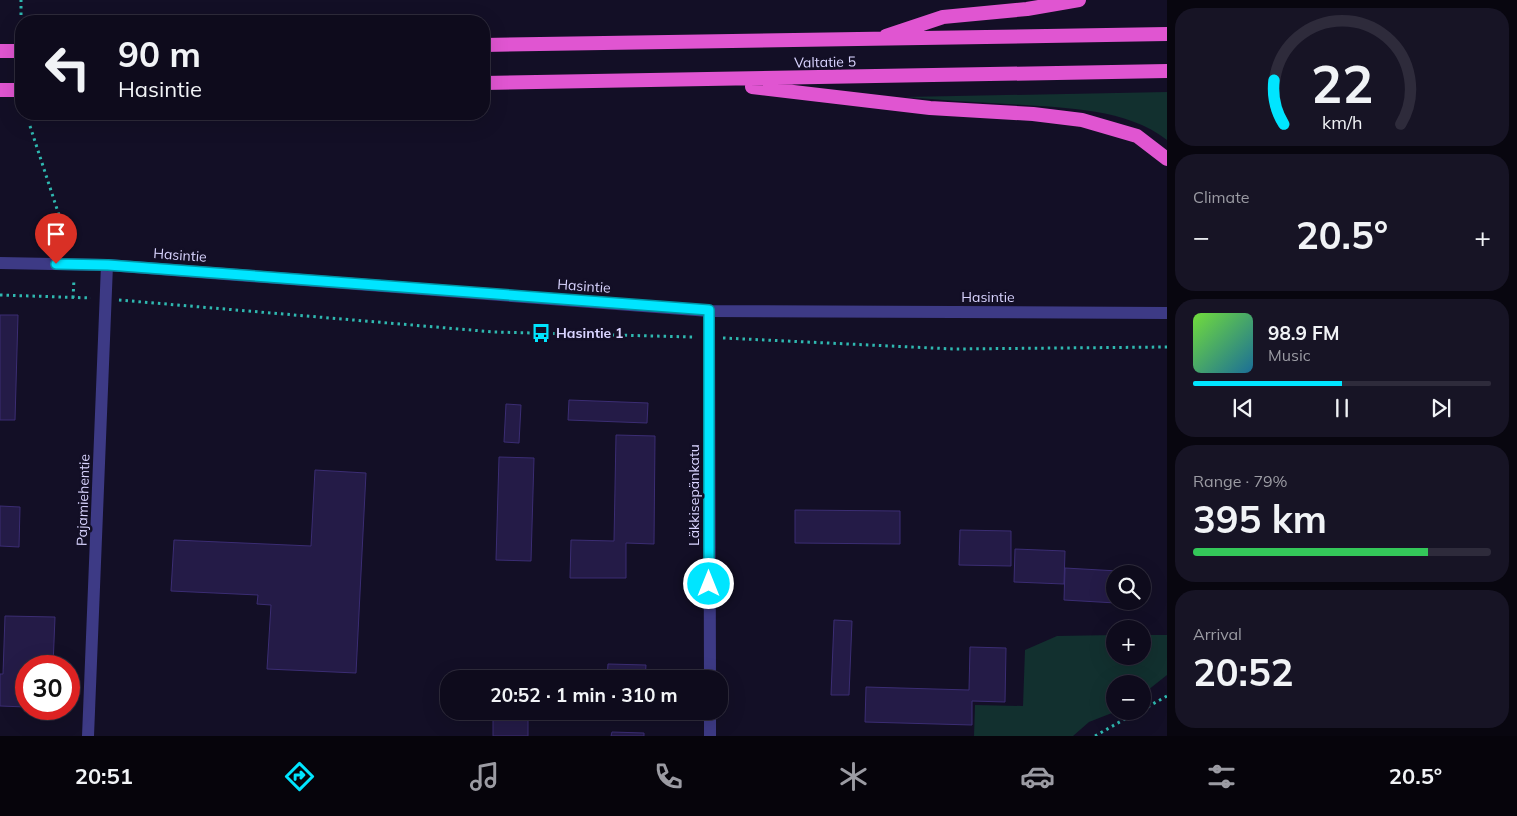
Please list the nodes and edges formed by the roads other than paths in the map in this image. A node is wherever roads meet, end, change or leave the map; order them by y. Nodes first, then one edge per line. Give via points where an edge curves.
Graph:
1 (1079, 0) edge
2 (1167, 34) edge
3 (872, 40) junction
4 (490, 45) edge
5 (0, 51) edge
6 (15, 51) edge
7 (1167, 71) edge
8 (701, 80) junction
9 (490, 84) edge
10 (0, 90) edge
11 (15, 90) edge
12 (1167, 159) edge
13 (0, 263) edge
14 (108, 265) junction
15 (709, 310) junction
16 (1167, 313) edge
17 (710, 670) edge
18 (710, 720) edge
19 (88, 736) edge
20 (710, 736) edge

1 - 3 highway via 943,17
2 - 3 highway, Valtatie 5
3 - 4 highway, Valtatie 5
5 - 6 highway
7 - 8 highway, Valtatie 5
8 - 9 highway, Valtatie 5
8 - 12 highway via 930,108 1082,120 1137,136
10 - 11 highway
13 - 14 street, Hasintie
14 - 15 street, Hasintie
14 - 19 street, Pajamiehentie
15 - 16 street, Hasintie
15 - 17 street, Läkkisepänkatu
18 - 20 street

